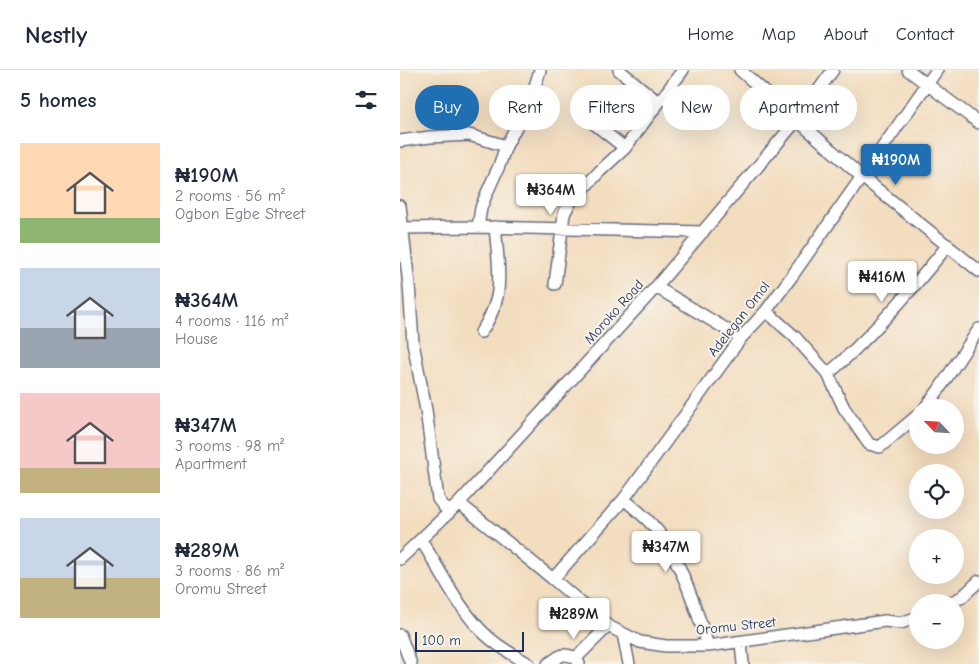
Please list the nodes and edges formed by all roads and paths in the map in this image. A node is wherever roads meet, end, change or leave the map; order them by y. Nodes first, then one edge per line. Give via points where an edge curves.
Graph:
1 (540, 70) edge
2 (619, 70) edge
3 (683, 70) edge
4 (740, 70) edge
5 (833, 70) edge
6 (908, 70) edge
7 (937, 70) edge
8 (928, 84) junction
9 (757, 85) edge
10 (822, 85) edge
11 (658, 102) junction
12 (979, 123) edge
13 (602, 130) edge
14 (790, 130) edge
15 (809, 130) edge
16 (400, 141) edge
17 (506, 146) junction
18 (626, 148) junction
19 (862, 177) junction
20 (400, 206) edge
21 (478, 227) junction
22 (495, 227) junction
23 (401, 228) edge
24 (562, 230) junction
25 (703, 232) junction
26 (948, 245) junction
27 (979, 271) edge
28 (555, 284) dead end
29 (656, 287) junction
30 (766, 311) junction
31 (979, 329) edge
32 (481, 332) dead end
33 (741, 338) junction
34 (828, 374) junction
35 (932, 399) edge
36 (909, 423) edge
37 (624, 499) junction
38 (459, 503) junction
39 (449, 513) junction
40 (421, 540) junction
41 (400, 559) edge
42 (554, 579) junction
43 (979, 581) edge
44 (964, 595) edge
45 (909, 620) edge
46 (608, 626) junction
47 (623, 634) junction
48 (400, 635) edge
49 (741, 642) junction
50 (708, 646) junction
51 (577, 661) edge
52 (411, 664) edge
53 (530, 664) edge
54 (548, 664) edge
55 (630, 664) edge
56 (743, 664) edge

1 - 17 street via 531,99
2 - 11 street
3 - 11 street
4 - 9 street
5 - 10 street, Moroko Road
6 - 8 street
7 - 8 street, Adelegan Omol
8 - 12 street
8 - 19 street, Adelegan Omol
11 - 18 street
13 - 18 street
14 - 25 street, Moroko Road
15 - 19 street
16 - 17 street via 469,135
17 - 21 street via 481,208
18 - 24 street via 576,195 564,214
19 - 26 street
19 - 30 street, Adelegan Omol
20 - 23 street
21 - 22 street
21 - 23 street
22 - 24 street
22 - 32 street via 497,297
23 - 39 street via 413,343 438,499
24 - 25 street
24 - 28 street
25 - 29 street, Moroko Road
26 - 27 street
26 - 34 street via 871,335
29 - 33 street
29 - 38 street, Moroko Road
30 - 33 street, Adelegan Omol
30 - 34 street
31 - 35 street
33 - 37 street, Adelegan Omol
34 - 36 street via 844,408 869,444 880,447
37 - 42 street, Adelegan Omol
37 - 50 street via 656,528 663,540 688,589
38 - 39 street, Moroko Road
38 - 42 street, Oromu Street
39 - 40 street, Moroko Road
40 - 41 street, Moroko Road
40 - 53 street via 466,612 486,635 501,648
42 - 46 street, Oromu Street
43 - 44 street
45 - 49 street, Oromu Street
46 - 47 street, Oromu Street
46 - 51 street
47 - 50 street, Oromu Street via 640,642 666,646
47 - 55 street
48 - 52 street
49 - 50 street, Oromu Street
49 - 56 street
51 - 54 street via 567,653

